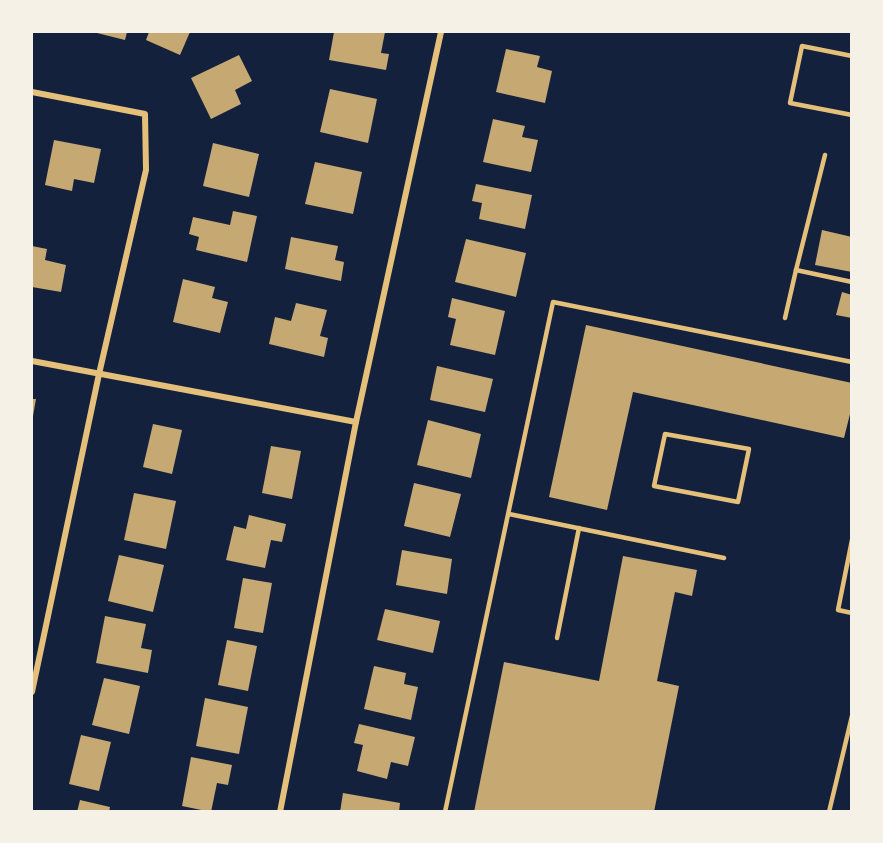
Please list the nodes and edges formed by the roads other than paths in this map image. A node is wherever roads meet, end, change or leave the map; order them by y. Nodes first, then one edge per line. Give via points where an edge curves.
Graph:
1 (441, 32) edge
2 (852, 56) edge
3 (32, 92) edge
4 (852, 115) edge
5 (825, 155) dead end
6 (796, 270) junction
7 (852, 282) edge
8 (785, 318) dead end
9 (32, 361) edge
10 (852, 362) edge
11 (99, 374) junction
12 (356, 422) junction
13 (738, 502) joint
14 (509, 514) junction
15 (579, 528) junction
16 (852, 540) edge
17 (724, 558) dead end
18 (852, 613) edge
19 (556, 638) dead end
20 (32, 692) edge
21 (852, 716) edge
22 (280, 812) edge
23 (445, 812) edge
24 (829, 812) edge

1 - 12 street
2 - 4 lane via 802,46 790,103
3 - 11 street via 146,114 146,170
5 - 6 lane
6 - 7 lane
6 - 8 lane
9 - 11 street
10 - 14 lane via 553,302
11 - 12 street
11 - 20 street
12 - 22 street
13 - 13 lane via 749,449 665,434 654,486
14 - 15 lane
14 - 23 lane
15 - 17 lane
15 - 19 lane
16 - 18 lane via 838,610
21 - 24 lane

